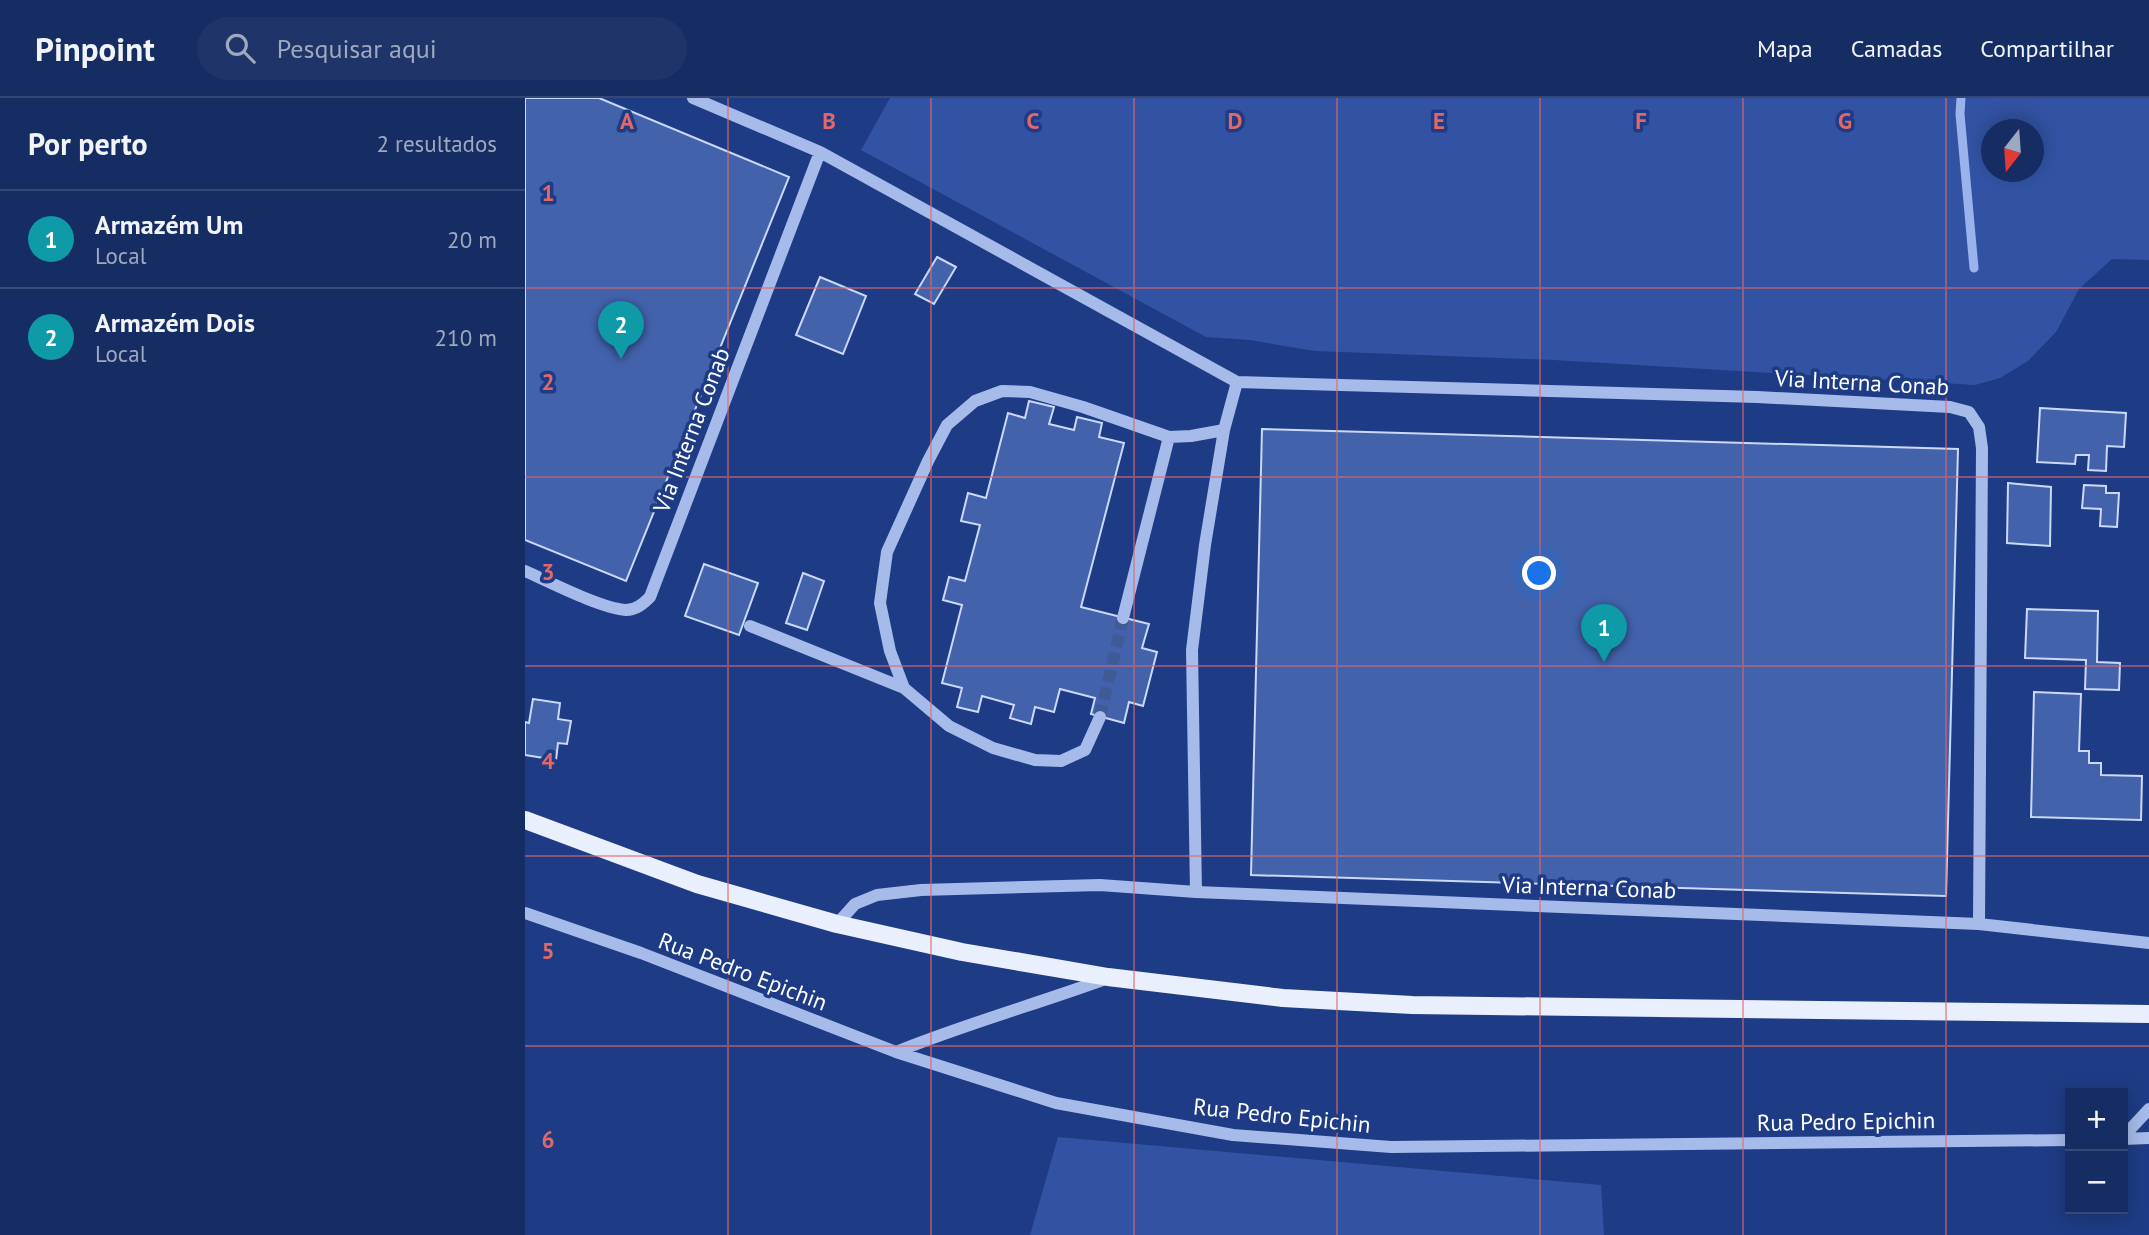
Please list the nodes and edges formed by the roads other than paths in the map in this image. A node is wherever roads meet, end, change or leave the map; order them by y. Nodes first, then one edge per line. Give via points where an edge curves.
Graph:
1 (693, 98) edge
2 (820, 152) junction
3 (1237, 382) junction
4 (1224, 430) junction
5 (1169, 437) junction
6 (525, 571) edge
7 (1123, 618) tunnel mouth
8 (750, 626) dead end
9 (904, 688) junction
10 (1100, 717) tunnel mouth
11 (525, 820) edge
12 (1196, 892) junction
13 (525, 913) edge
14 (838, 924) junction
15 (1979, 924) junction
16 (2149, 943) edge
17 (1108, 977) junction
18 (2149, 1014) edge
19 (896, 1052) junction
20 (2149, 1109) edge
21 (2128, 1132) edge
22 (2128, 1138) edge
23 (2149, 1138) edge
24 (2065, 1140) edge

1 - 2 street, Via Interna Conab
2 - 3 street, Via Interna Conab
2 - 6 street, Via Interna Conab via 650,597 640,607 628,610
3 - 4 street
3 - 15 street, Via Interna Conab via 1758,397 1950,407 1969,412 1979,427 1982,448
4 - 5 street
4 - 12 street via 1192,650
5 - 7 street
5 - 9 street via 1030,391 1002,391 975,401 947,425 887,552 880,603
8 - 9 street
9 - 10 street via 949,726 993,748 1035,760 1061,761 1084,750
11 - 14 main road via 697,884
12 - 14 street, Via Interna Conab via 1100,886 921,890 877,895 855,904
12 - 15 street, Via Interna Conab
13 - 19 street, Rua Pedro Epichin
14 - 17 main road
15 - 16 street, Via Interna Conab
17 - 18 main road via 1283,998 1412,1005
17 - 19 street
19 - 24 street, Rua Pedro Epichin via 1056,1103 1233,1135 1391,1147
20 - 21 street
22 - 23 street

